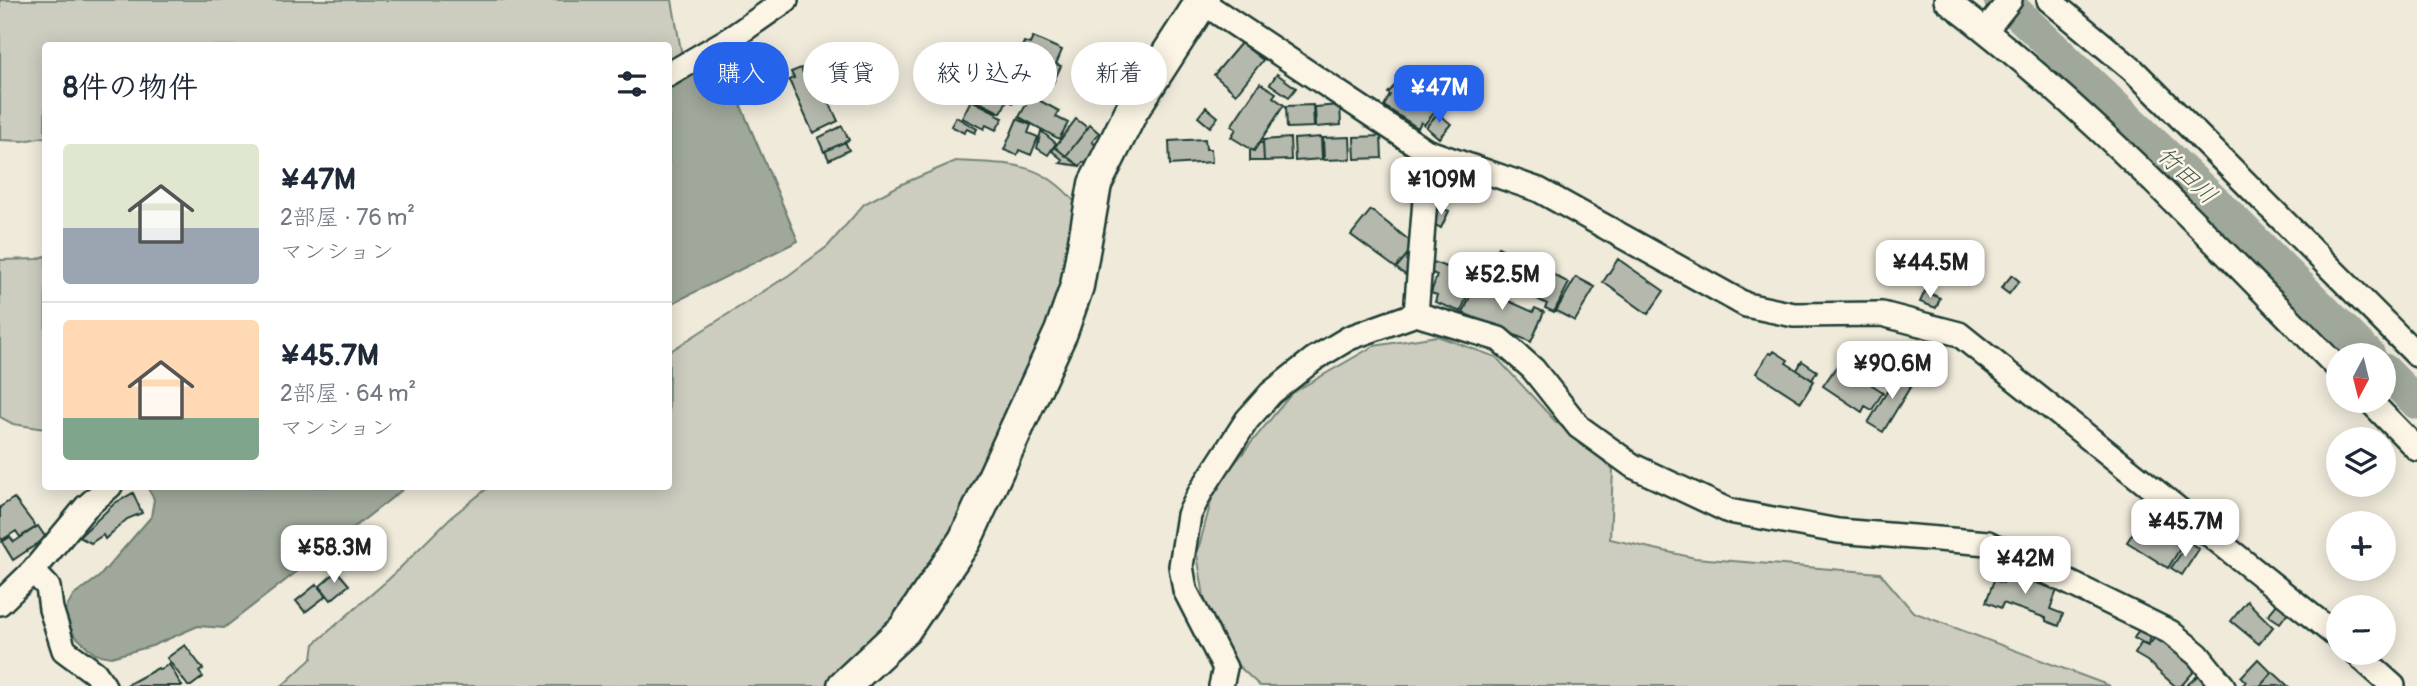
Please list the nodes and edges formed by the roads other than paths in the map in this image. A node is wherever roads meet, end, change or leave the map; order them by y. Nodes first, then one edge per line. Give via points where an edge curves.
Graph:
1 (786, 0) edge
2 (1201, 0) edge
3 (1947, 0) edge
4 (2010, 0) edge
5 (2049, 0) edge
6 (1987, 28) junction
7 (672, 73) edge
8 (1426, 151) junction
9 (1416, 314) junction
10 (2417, 355) edge
11 (2326, 356) edge
12 (2382, 413) edge
13 (2417, 449) edge
14 (105, 490) edge
15 (33, 572) junction
16 (0, 603) edge
17 (2326, 627) edge
18 (2369, 665) edge
19 (104, 686) edge
20 (844, 686) edge
21 (1221, 686) edge
22 (2223, 686) edge
23 (2393, 686) edge

1 - 7 street
2 - 8 street
2 - 20 street via 1132,110 1095,184 1077,286 1061,332 965,540 904,630
3 - 6 street
4 - 6 street
5 - 10 street via 2133,70
6 - 11 street via 2081,112
8 - 9 street
8 - 17 street via 1539,190 1746,305 1794,315 1882,314 1959,334
9 - 21 street via 1349,338 1271,393 1247,419 1201,491 1189,516 1181,566 1185,590 1225,668
9 - 22 street via 1499,339 1533,369 1579,426 1633,466 1729,511 1839,531 1988,543 2170,632 2198,655
12 - 13 street
14 - 15 street
15 - 16 street
15 - 19 street via 48,587 64,650 95,673
18 - 23 street

